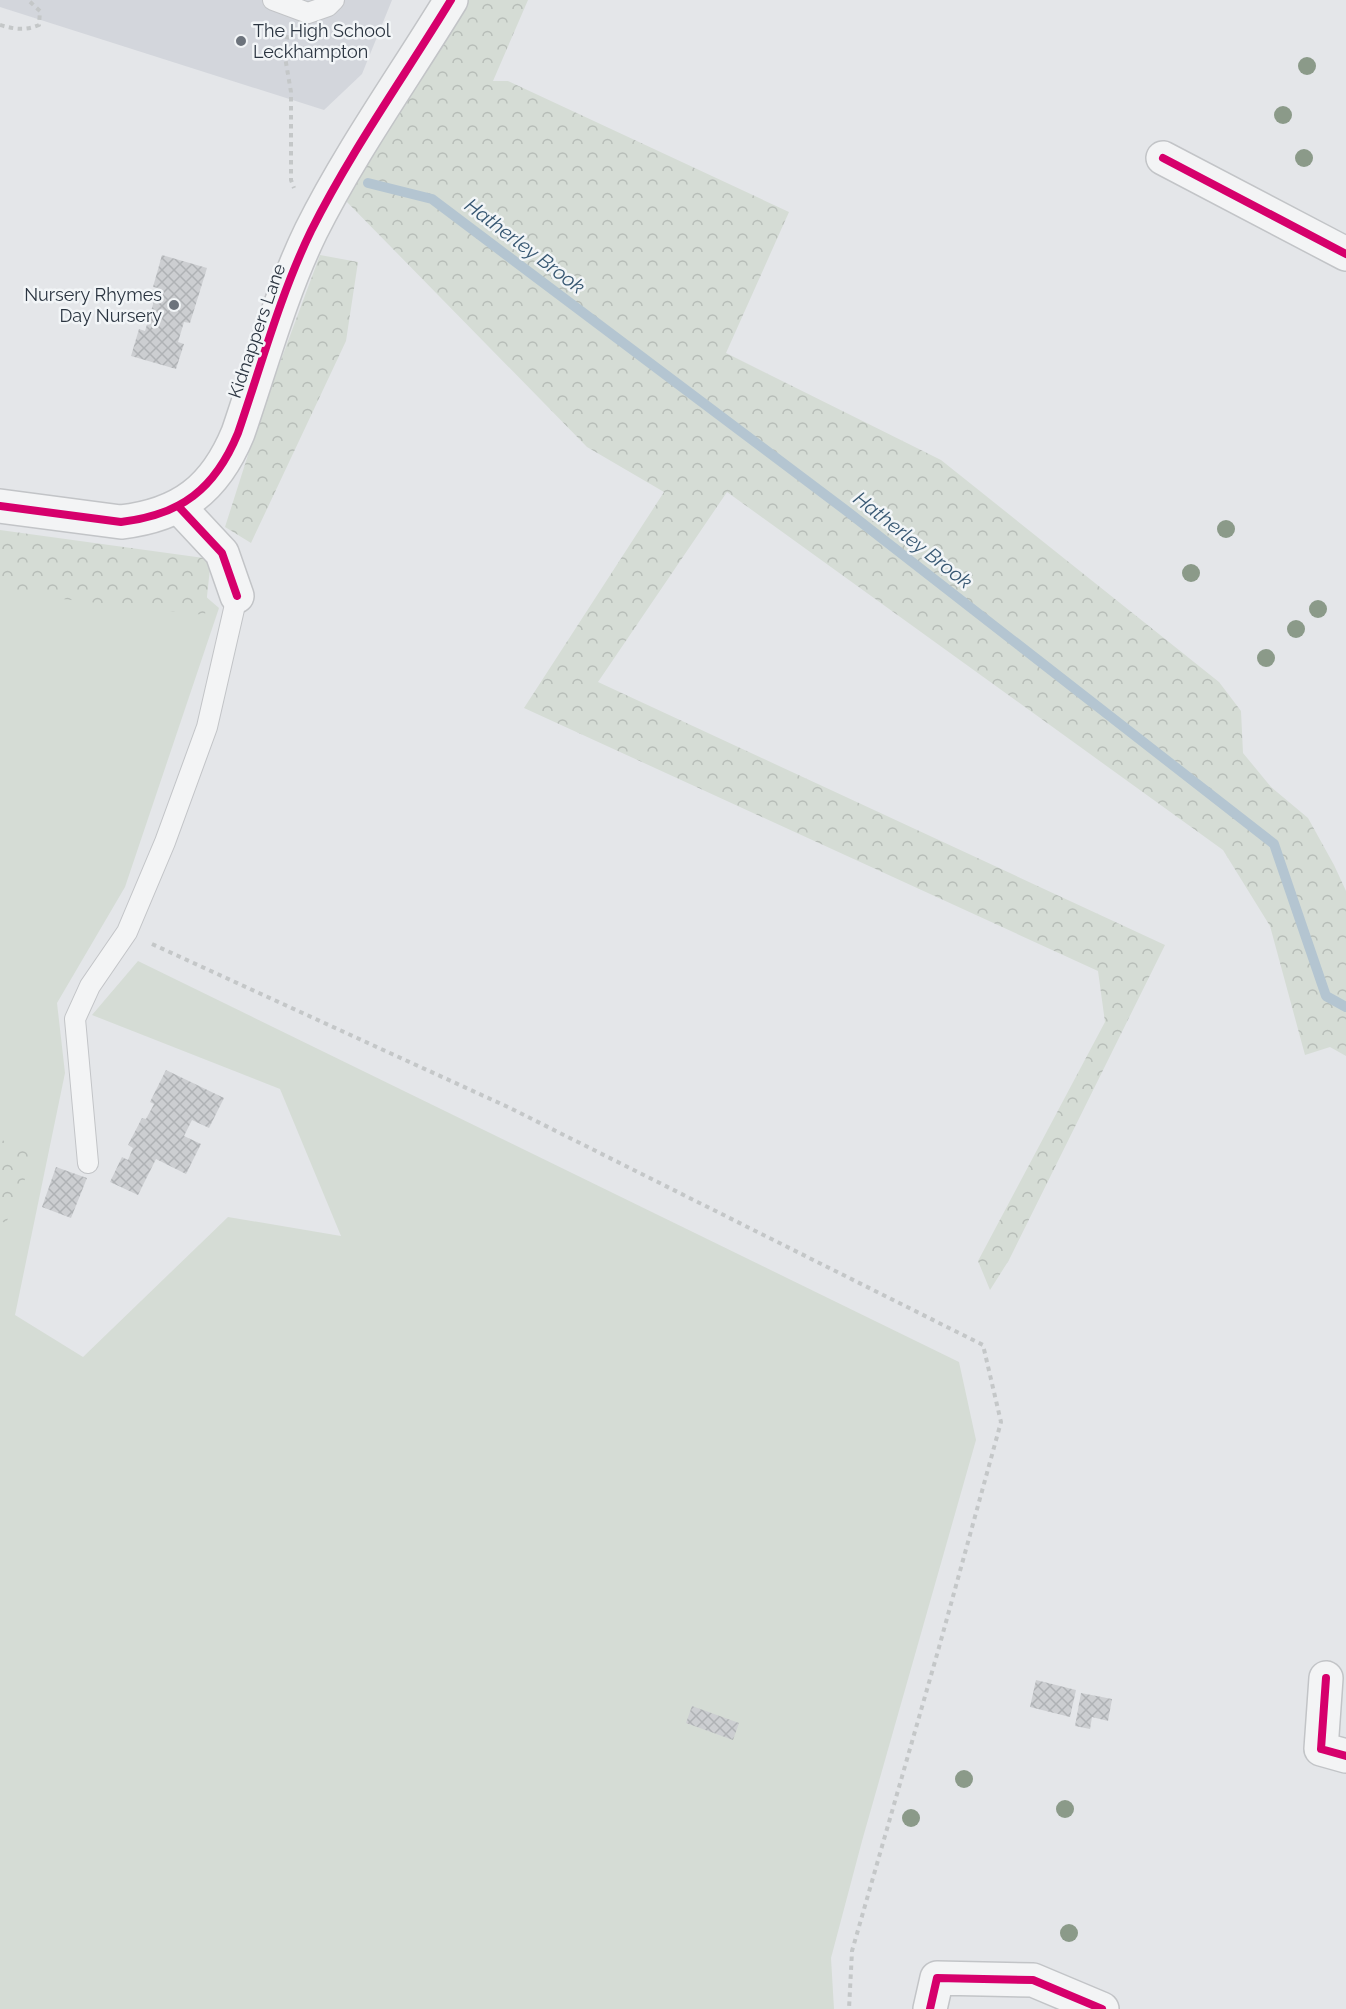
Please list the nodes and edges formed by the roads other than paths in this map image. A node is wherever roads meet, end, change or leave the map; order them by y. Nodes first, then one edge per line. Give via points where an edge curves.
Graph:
1 (273, 0) edge
2 (334, 0) edge
3 (450, 0) edge
4 (1163, 159) dead end
5 (1346, 254) edge
6 (0, 506) edge
7 (179, 507) junction
8 (237, 596) joint
9 (87, 1163) dead end
10 (1326, 1678) dead end
11 (1346, 1756) edge
12 (933, 1994) edge
13 (1102, 2009) edge

1 - 2 lane via 308,13
3 - 7 street, Kidnappers Lane via 312,230 292,272 229,456 199,493
4 - 5 street
6 - 7 street, Kidnappers Lane via 121,522 161,515
7 - 8 street via 222,553
8 - 9 lane via 207,727 165,842 127,932 90,986 75,1019
10 - 11 street via 1321,1749
12 - 13 street via 1033,1980

